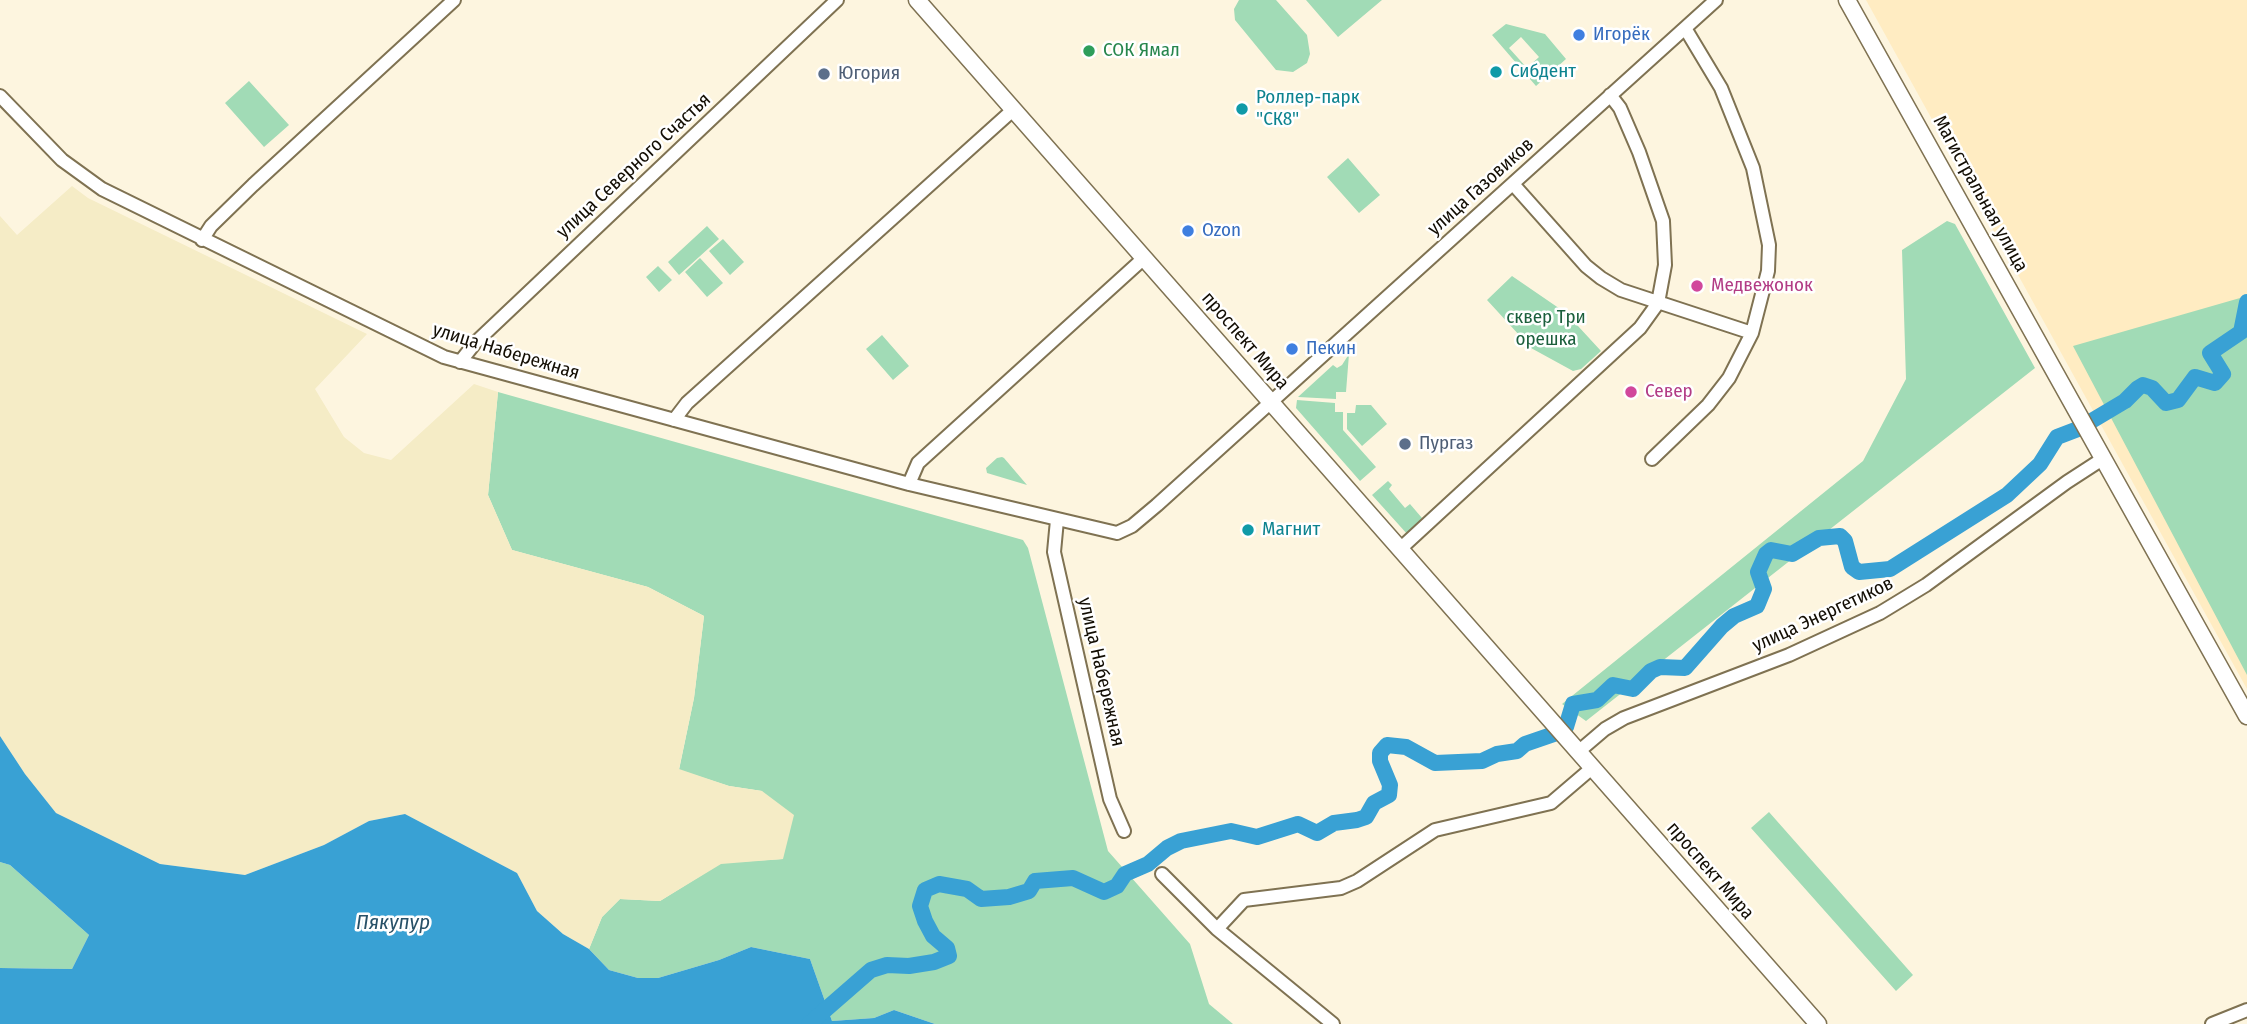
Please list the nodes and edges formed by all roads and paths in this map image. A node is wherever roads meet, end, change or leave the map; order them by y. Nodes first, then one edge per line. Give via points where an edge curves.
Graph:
1 (454, 0) edge
2 (837, 0) edge
3 (917, 0) edge
4 (1716, 0) edge
5 (1847, 0) edge
6 (1685, 28) junction
7 (1610, 95) junction
8 (0, 96) edge
9 (1014, 109) junction
10 (1513, 184) junction
11 (202, 240) junction
12 (1144, 258) junction
13 (1658, 303) junction
14 (1752, 334) junction
15 (460, 362) junction
16 (1271, 403) junction
17 (674, 420) junction
18 (2104, 458) junction
19 (1652, 459) dead end
20 (909, 484) junction
21 (1057, 520) junction
22 (1400, 549) junction
23 (2247, 716) edge
24 (1575, 749) junction
25 (1592, 768) junction
26 (1125, 831) dead end
27 (1162, 874) dead end
28 (1217, 929) junction
29 (2247, 1010) edge
30 (1333, 1024) edge
31 (1818, 1024) edge
32 (2212, 1024) edge

1 - 11 street via 253,185
2 - 15 street, улица Северного Счастья
3 - 9 main road, проспект Мира
4 - 6 street, улица Газовиков
5 - 18 main road, Магистральная улица
6 - 7 street, улица Газовиков
6 - 14 street via 1721,88 1750,159 1763,207 1768,271
7 - 10 street, улица Газовиков
7 - 13 street via 1635,142 1663,221 1665,265
8 - 11 street, улица Набережная via 84,178
9 - 12 main road, проспект Мира
9 - 17 street via 687,403
10 - 13 street via 1586,266 1621,290
10 - 16 street, улица Газовиков
11 - 15 street, улица Набережная
12 - 16 main road, проспект Мира
12 - 20 street via 918,463
13 - 14 street
13 - 22 street via 1640,328
14 - 19 street via 1717,394
15 - 17 street, улица Набережная
16 - 21 street, улица Набережная via 1125,531 1106,533
16 - 22 main road, проспект Мира
17 - 20 street, улица Набережная
18 - 23 main road
18 - 24 street, улица Энергетиков via 1891,606 1798,651 1624,718
20 - 21 street, улица Набережная
21 - 26 street, улица Набережная via 1054,552 1110,799
22 - 24 main road, проспект Мира
24 - 25 main road, проспект Мира
25 - 28 street via 1551,803 1435,830 1341,888 1244,900
25 - 31 main road, проспект Мира
27 - 28 street
28 - 30 street
29 - 32 street

